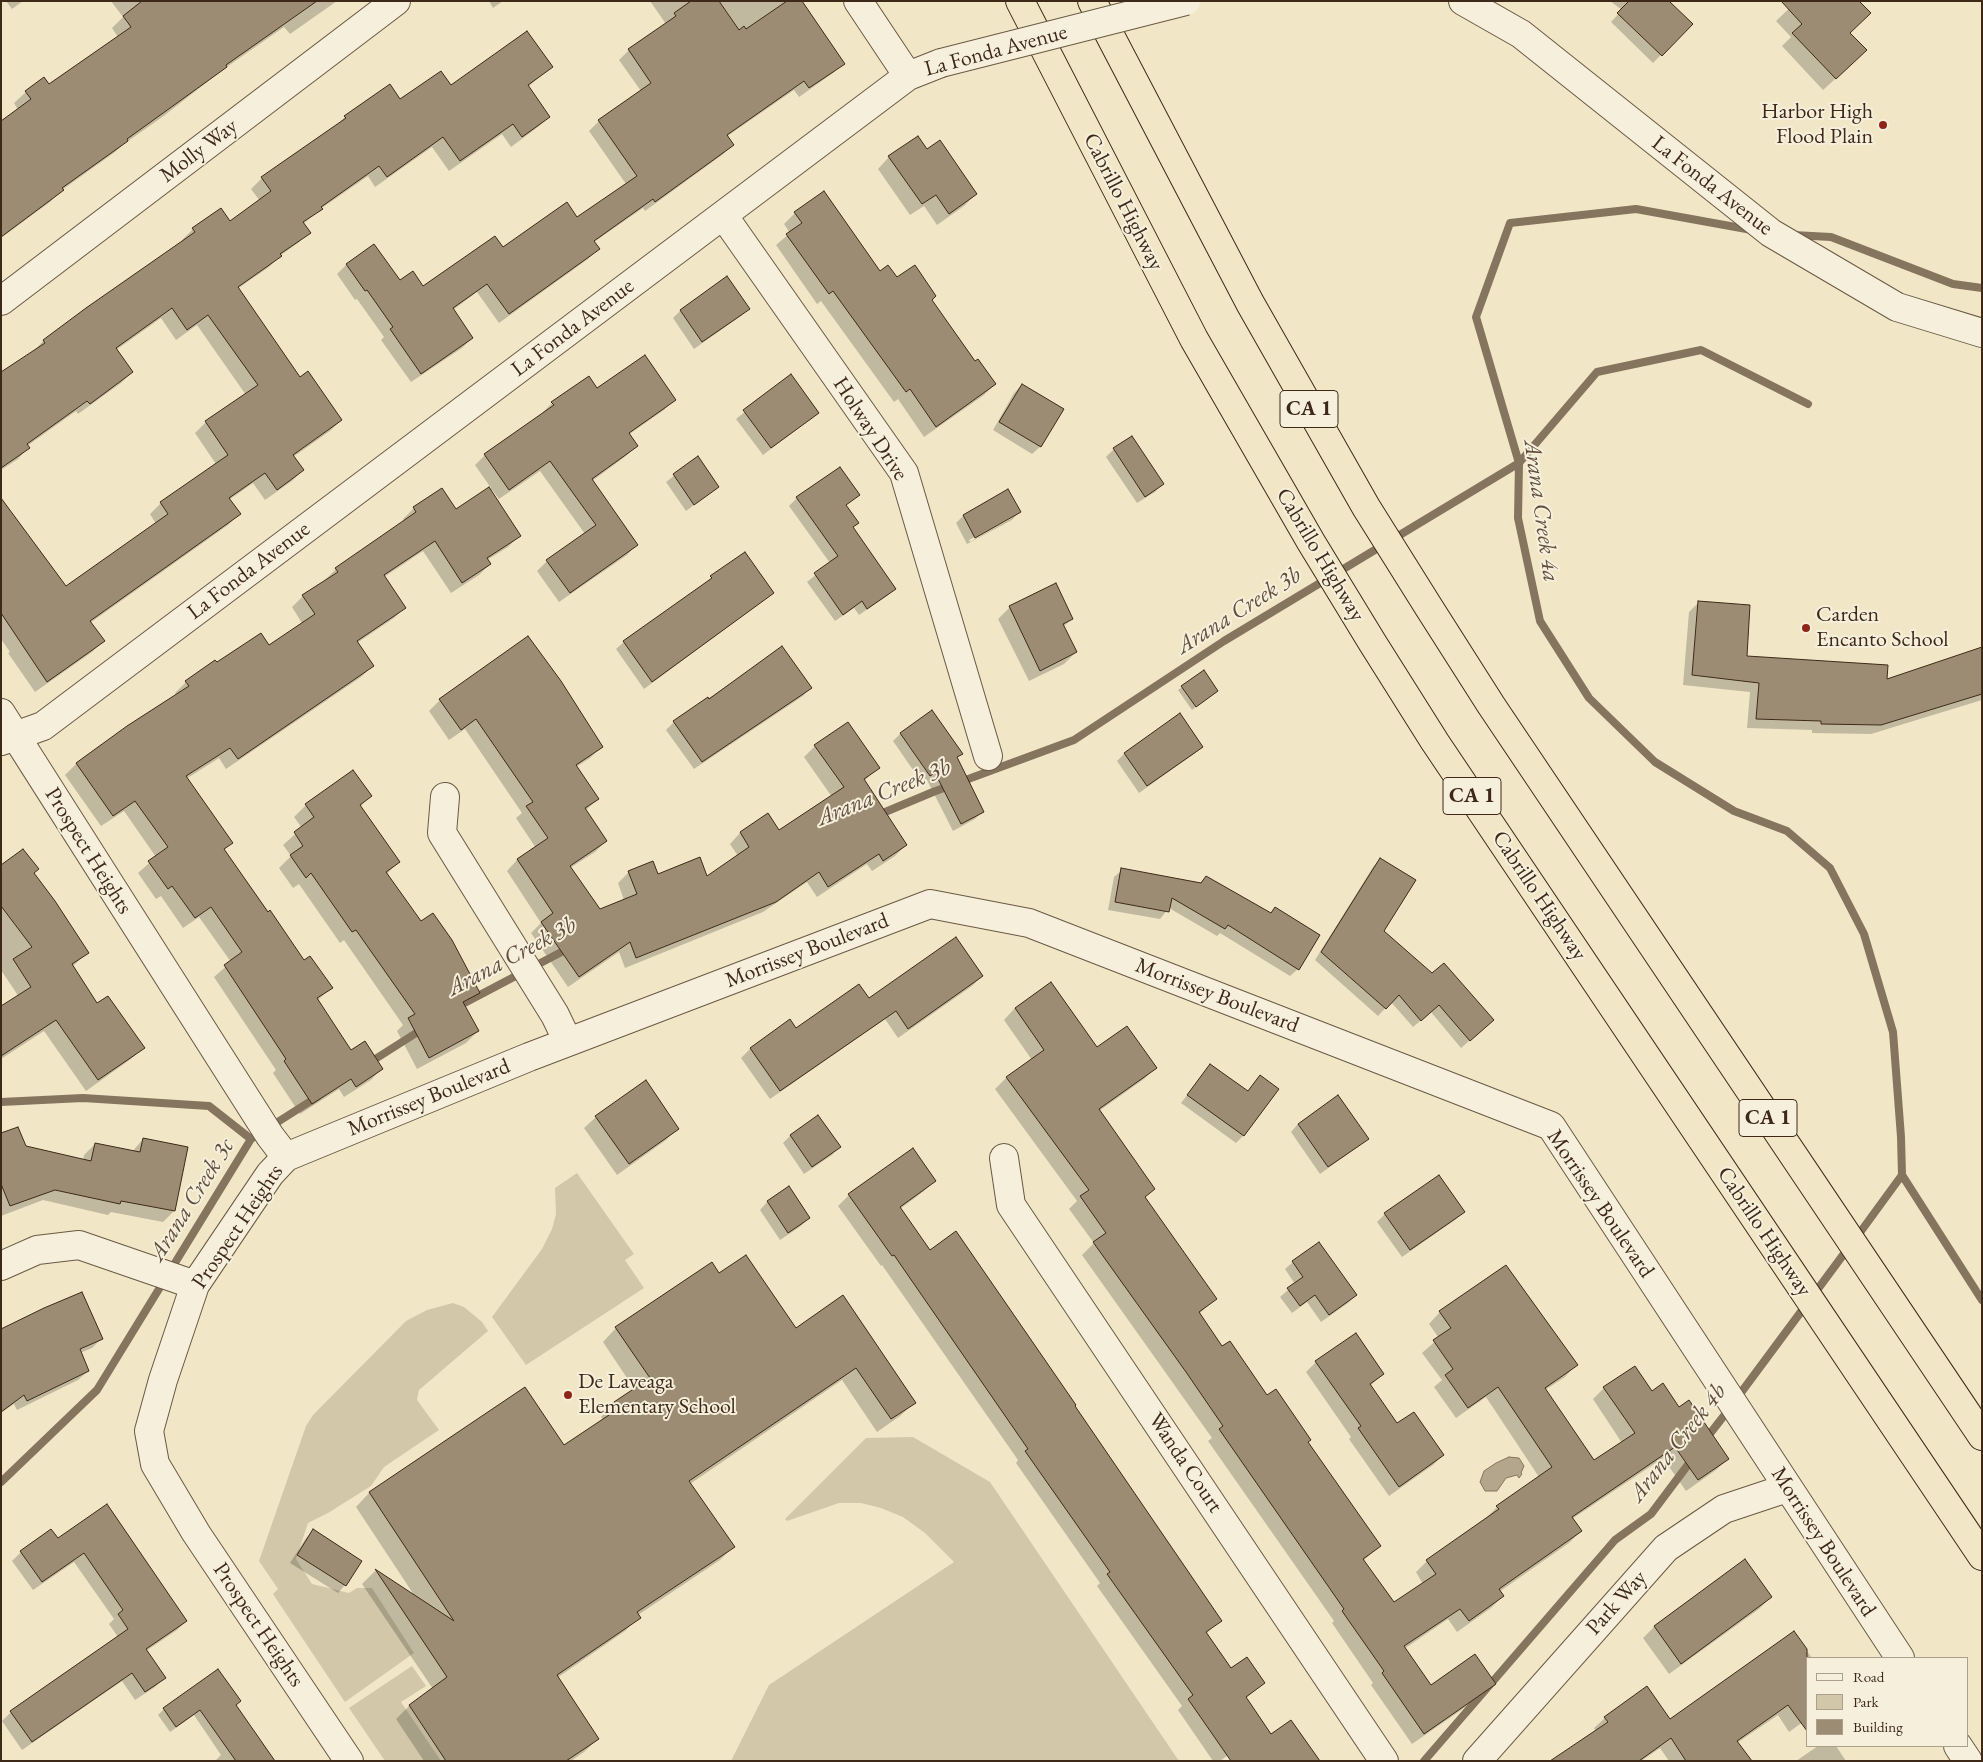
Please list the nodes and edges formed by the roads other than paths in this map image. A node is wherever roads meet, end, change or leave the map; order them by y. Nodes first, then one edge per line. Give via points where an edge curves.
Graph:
1 (396, 1) edge
2 (858, 1) edge
3 (1020, 1) edge
4 (1092, 1) edge
5 (1186, 1) edge
6 (1463, 1) edge
7 (908, 76) junction
8 (723, 215) junction
9 (1, 301) edge
10 (1982, 333) edge
11 (1, 713) edge
12 (8, 739) edge
13 (988, 756) dead end
14 (444, 797) dead end
15 (568, 1042) junction
16 (286, 1157) junction
17 (1004, 1158) dead end
18 (1, 1266) edge
19 (195, 1285) junction
20 (1982, 1436) edge
21 (1787, 1488) junction
22 (1982, 1556) edge
23 (1899, 1657) edge
24 (1959, 1747) edge
25 (349, 1761) edge
26 (1384, 1761) edge
27 (1477, 1761) edge
28 (1968, 1761) edge

1 - 9 street, Molly Way
2 - 7 street
3 - 22 highway, Cabrillo Highway / CA 1 via 1194,339 1372,642 1441,750
4 - 20 highway, CA 1 via 1250,303 1366,507 1491,705
5 - 7 street, La Fonda Avenue, bridge via 941,63
6 - 10 street, La Fonda Avenue via 1521,34 1771,233 1898,307
7 - 8 street, La Fonda Avenue
8 - 12 street, La Fonda Avenue via 43,726
8 - 13 street, Holway Drive via 904,473
11 - 12 street, Prospect Heights
12 - 16 street, Prospect Heights
14 - 15 street via 442,833 555,1015
15 - 16 street, Morrissey Boulevard
15 - 21 street, Morrissey Boulevard via 930,904 1029,923 1551,1126
16 - 19 street, Prospect Heights via 270,1174
17 - 26 street, Wanda Court via 1011,1205
18 - 19 street via 37,1250 79,1246
19 - 25 street, Prospect Heights via 149,1431 155,1464 196,1533
21 - 23 street, Morrissey Boulevard
21 - 27 street, Park Way via 1724,1509 1666,1548
24 - 28 street

